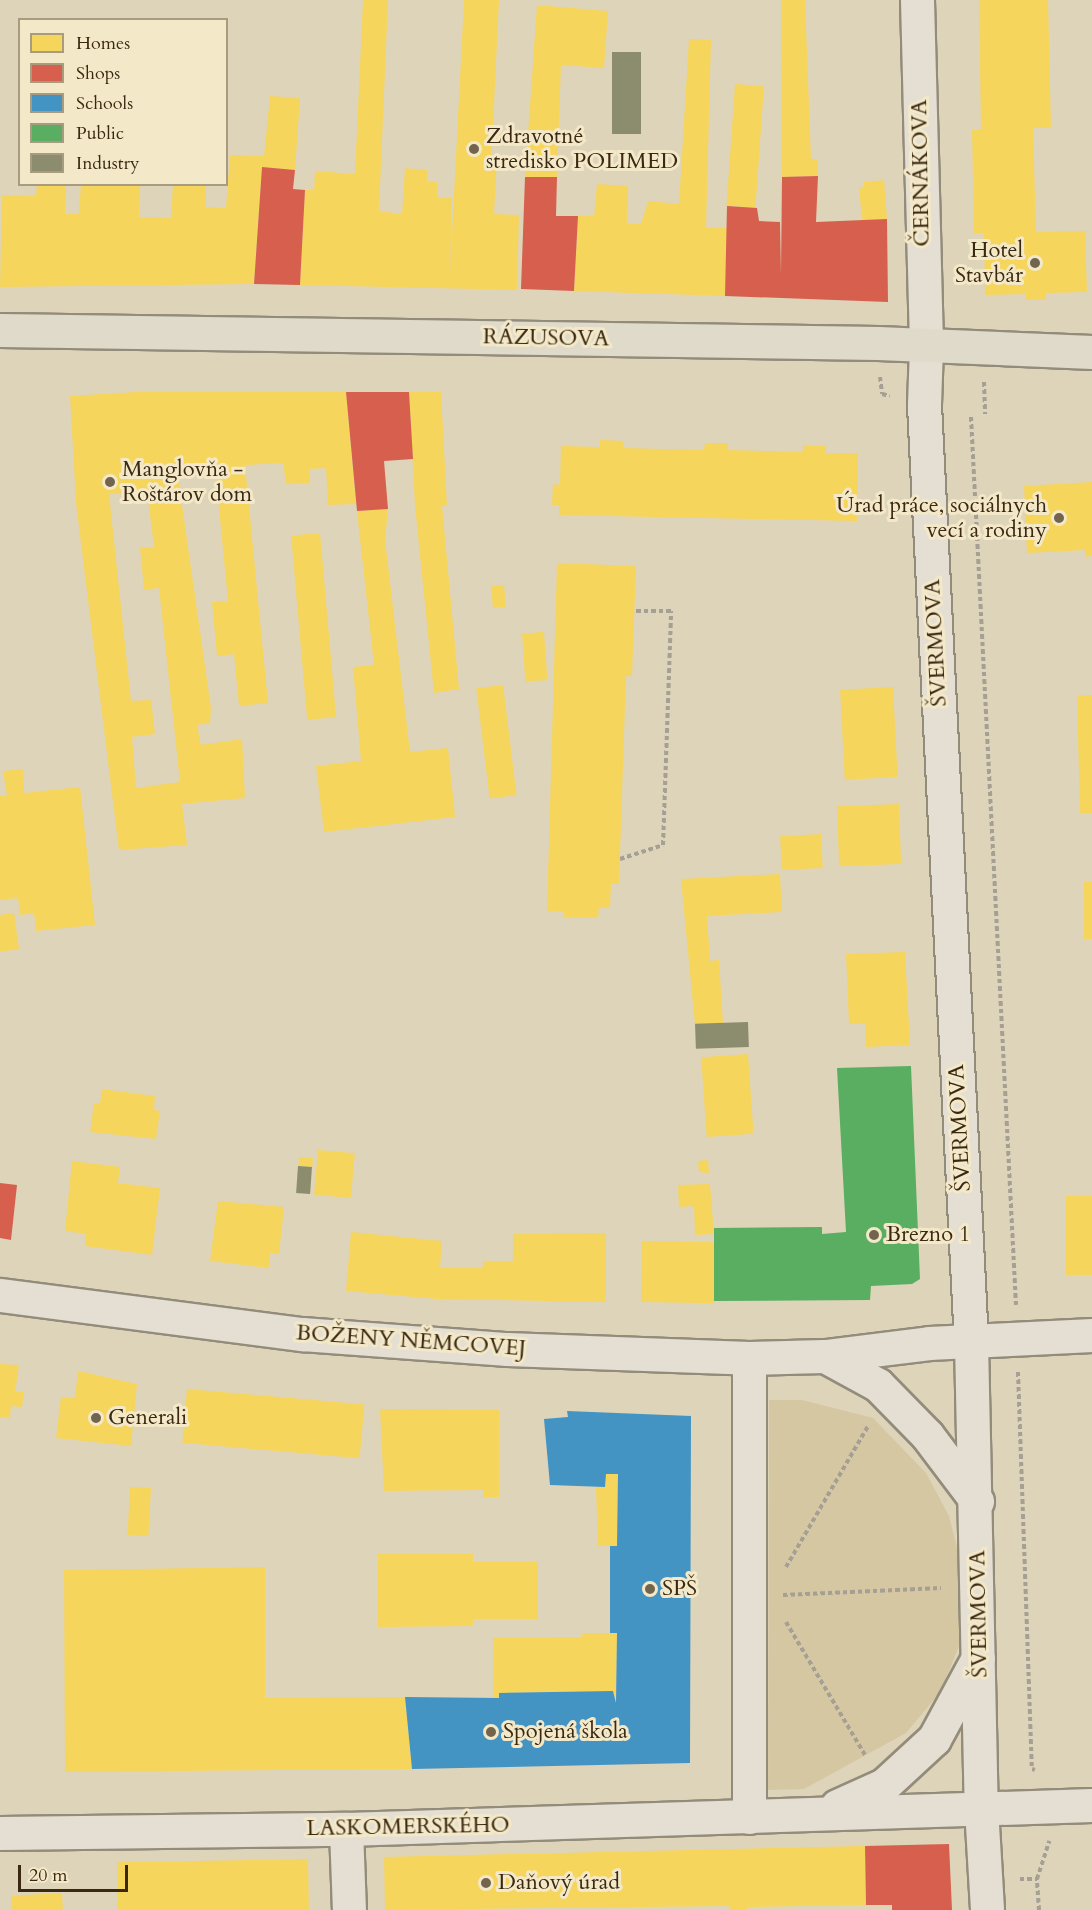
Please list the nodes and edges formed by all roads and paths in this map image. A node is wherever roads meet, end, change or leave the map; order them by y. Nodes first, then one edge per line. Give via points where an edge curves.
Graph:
1 (917, 0) edge
2 (0, 330) edge
3 (926, 347) junction
4 (1092, 352) edge
5 (880, 377) dead end
6 (882, 394) dead end
7 (985, 397) dead end
8 (985, 414) dead end
9 (971, 417) dead end
10 (634, 611) dead end
11 (620, 860) dead end
12 (1016, 1269) junction
13 (1006, 1270) dead end
14 (0, 1295) edge
15 (1092, 1335) edge
16 (1017, 1338) junction
17 (971, 1342) junction
18 (825, 1356) junction
19 (749, 1358) junction
20 (873, 1418) dead end
21 (977, 1501) junction
22 (951, 1587) dead end
23 (759, 1594) junction
24 (979, 1655) junction
25 (869, 1761) dead end
26 (1092, 1805) edge
27 (1047, 1806) junction
28 (981, 1808) junction
29 (800, 1816) junction
30 (749, 1817) junction
31 (346, 1829) junction
32 (0, 1833) edge
33 (349, 1910) edge
34 (987, 1910) edge
35 (1039, 1910) edge

1 - 3 street, ČERNÁKOVA
2 - 3 main road, RÁZUSOVA
3 - 4 main road, RÁZUSOVA
3 - 17 street, ŠVERMOVA via 924,417
5 - 6 path
7 - 8 path
9 - 12 path
10 - 11 path via 671,611 663,845
12 - 13 path
12 - 16 path
14 - 19 street, BOŽENY NĚMCOVEJ via 302,1334 507,1349
15 - 16 street, BOŽENY NĚMCOVEJ
16 - 17 street, BOŽENY NĚMCOVEJ
16 - 27 path via 1032,1768 1045,1776
17 - 18 street, BOŽENY NĚMCOVEJ via 929,1343
17 - 21 street, ŠVERMOVA
18 - 19 street, BOŽENY NĚMCOVEJ
18 - 21 street via 878,1385 927,1435
19 - 23 street
20 - 23 path
21 - 24 street, ŠVERMOVA
22 - 23 path
23 - 25 path
23 - 30 street
24 - 28 street, ŠVERMOVA
24 - 29 street, LASKOMERSKÉHO via 934,1739 884,1785
26 - 27 street, LASKOMERSKÉHO
27 - 28 street, LASKOMERSKÉHO
27 - 35 path via 1050,1835 1037,1879
28 - 29 street, LASKOMERSKÉHO
28 - 34 street, ŠVERMOVA
29 - 30 street, LASKOMERSKÉHO
30 - 31 street, LASKOMERSKÉHO
31 - 32 street, LASKOMERSKÉHO
31 - 33 street

